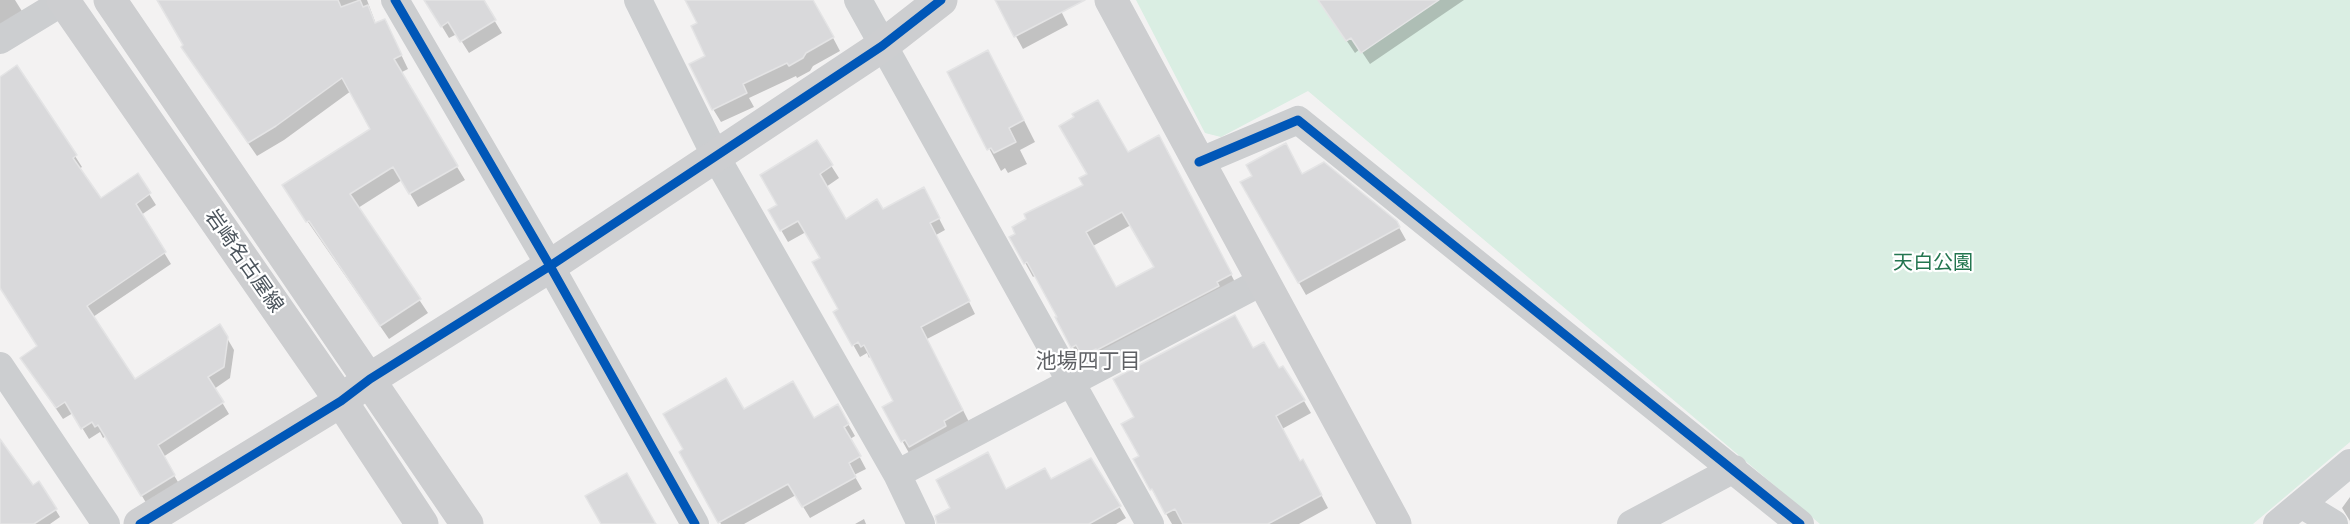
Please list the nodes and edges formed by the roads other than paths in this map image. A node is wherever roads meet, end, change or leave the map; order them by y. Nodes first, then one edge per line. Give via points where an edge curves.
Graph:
1 (63, 0) edge
2 (110, 0) edge
3 (395, 0) edge
4 (638, 0) edge
5 (858, 0) edge
6 (941, 0) edge
7 (1111, 0) edge
8 (0, 39) edge
9 (882, 46) junction
10 (716, 157) junction
11 (1199, 162) junction
12 (550, 266) junction
13 (1263, 281) junction
14 (0, 366) edge
15 (370, 379) junction
16 (1071, 381) junction
17 (341, 401) junction
18 (2350, 463) edge
19 (1734, 470) junction
20 (897, 474) junction
21 (2301, 504) junction
22 (106, 524) edge
23 (140, 524) edge
24 (422, 524) edge
25 (467, 524) edge
26 (694, 524) edge
27 (921, 524) edge
28 (1150, 524) edge
29 (1395, 524) edge
30 (1632, 524) edge
31 (1800, 524) edge
32 (2277, 524) edge
33 (2334, 524) edge

1 - 8 street
1 - 17 street, 岩崎名古屋線
2 - 15 street, 岩崎名古屋線
3 - 12 street
4 - 10 street
5 - 9 street
6 - 9 street
7 - 11 street
9 - 10 street
9 - 16 street
10 - 12 street
10 - 20 street
11 - 13 street
11 - 19 street via 1298,120
12 - 15 street
12 - 26 street
13 - 16 street
13 - 29 street
14 - 22 street
15 - 17 street
15 - 25 street, 岩崎名古屋線
16 - 20 street
16 - 28 street
17 - 23 street
17 - 24 street, 岩崎名古屋線
18 - 21 street
19 - 30 street
19 - 31 street
20 - 27 street
21 - 32 street
21 - 33 street

